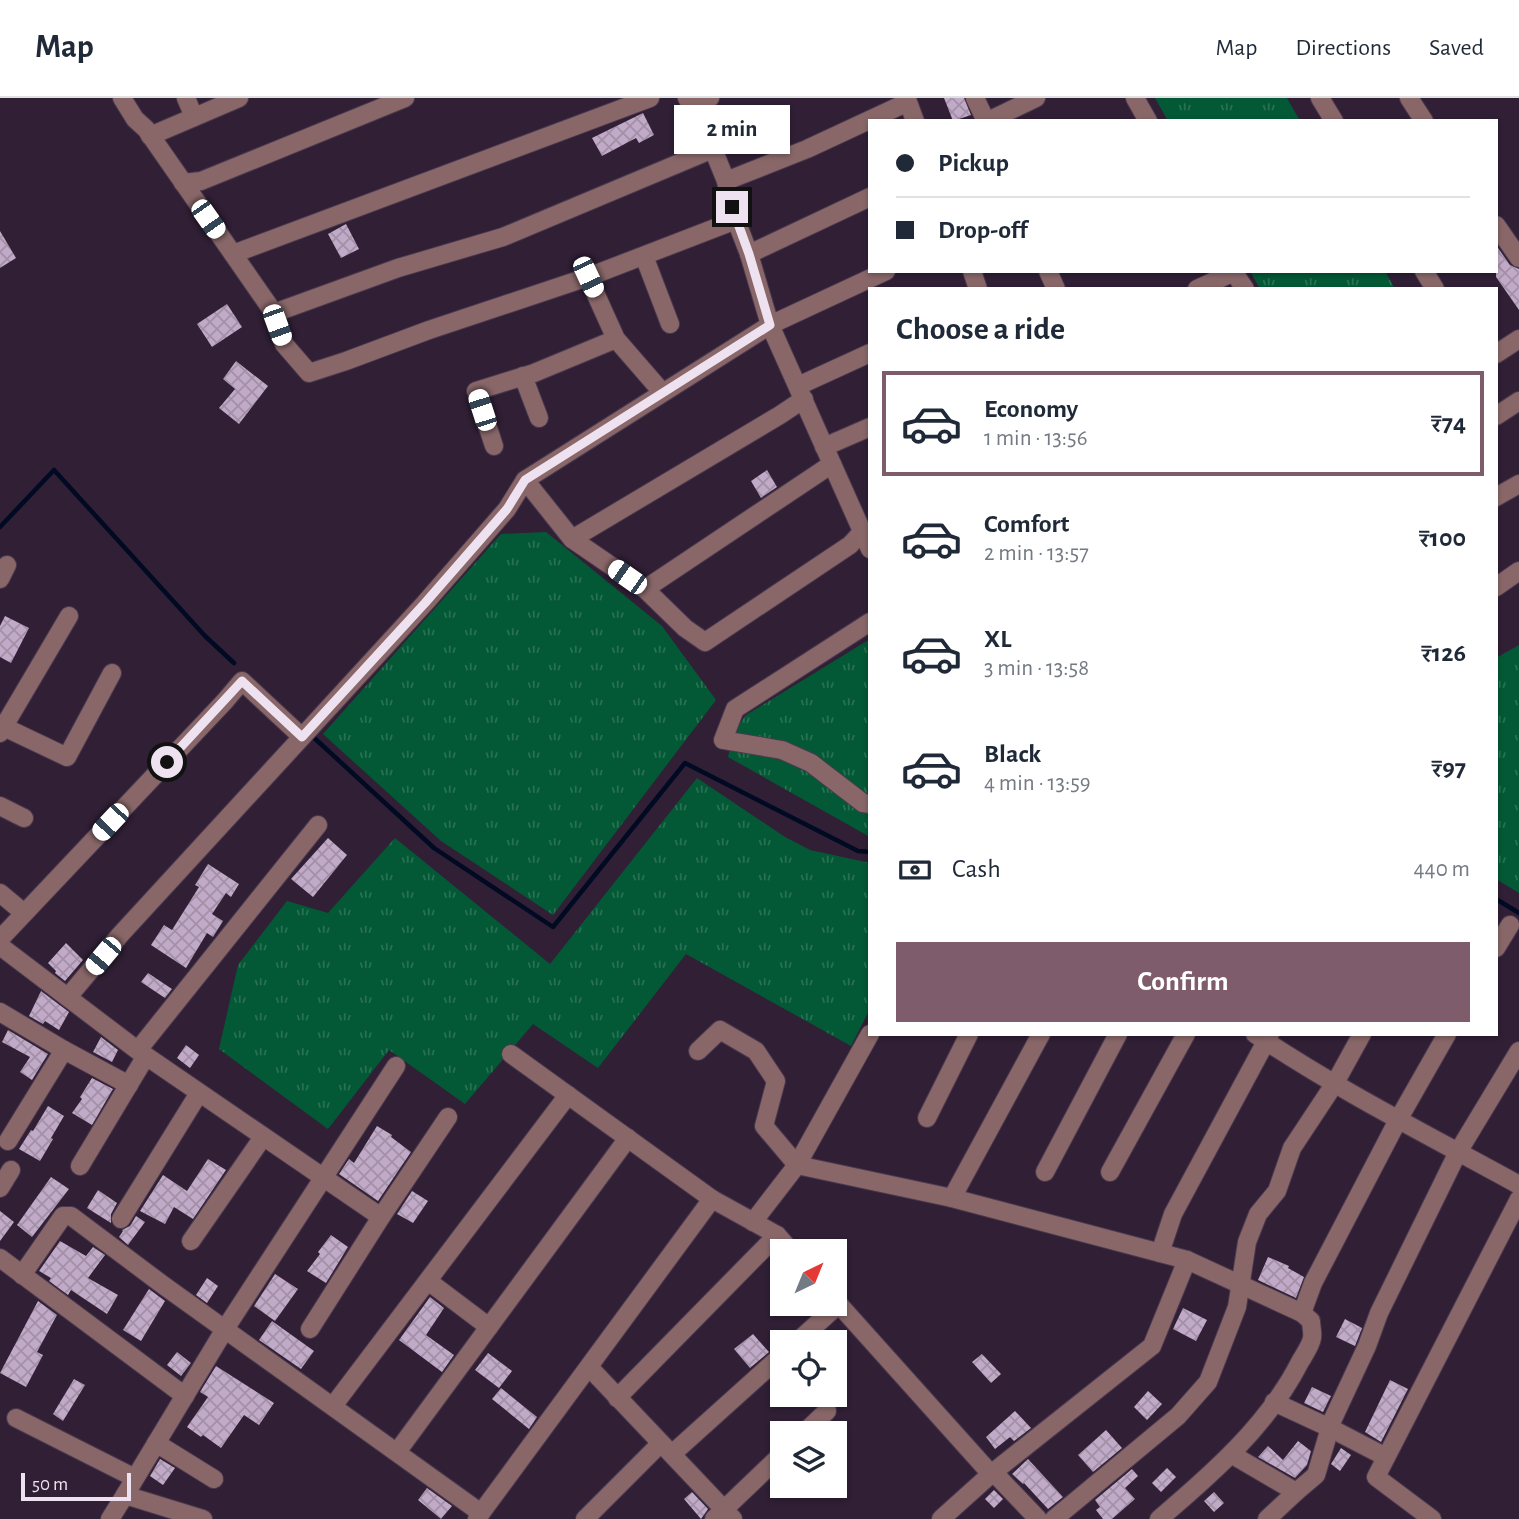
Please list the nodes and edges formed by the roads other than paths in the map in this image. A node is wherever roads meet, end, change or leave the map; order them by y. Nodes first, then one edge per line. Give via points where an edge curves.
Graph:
1 (122, 98) edge
2 (186, 98) edge
3 (239, 98) edge
4 (405, 98) edge
5 (650, 98) edge
6 (710, 98) edge
7 (975, 98) edge
8 (1036, 98) edge
9 (1135, 98) edge
10 (1320, 98) edge
11 (1409, 98) edge
12 (689, 102) edge
13 (194, 117) junction
14 (878, 119) edge
15 (914, 119) edge
16 (986, 119) edge
17 (991, 119) edge
18 (1147, 119) edge
19 (1333, 119) edge
20 (1423, 119) edge
21 (868, 124) edge
22 (150, 135) junction
23 (713, 149) junction
24 (726, 181) junction
25 (183, 183) junction
26 (868, 198) edge
27 (736, 220) junction
28 (1498, 228) edge
29 (233, 254) junction
30 (749, 254) junction
31 (644, 256) junction
32 (1519, 258) edge
33 (882, 273) edge
34 (1231, 273) edge
35 (588, 277) junction
36 (1201, 287) edge
37 (274, 313) junction
38 (670, 324) dead end
39 (770, 325) junction
40 (616, 339) junction
41 (1519, 339) edge
42 (1498, 353) edge
43 (868, 355) edge
44 (523, 376) junction
45 (662, 393) junction
46 (801, 393) junction
47 (1519, 401) edge
48 (1498, 415) edge
49 (539, 418) dead end
50 (868, 428) edge
51 (494, 446) dead end
52 (824, 447) junction
53 (832, 464) junction
54 (525, 480) junction
55 (1519, 484) edge
56 (1498, 496) edge
57 (862, 510) edge
58 (862, 531) junction
59 (572, 539) junction
60 (868, 544) edge
61 (1519, 571) edge
62 (1498, 586) edge
63 (645, 590) junction
64 (69, 616) dead end
65 (868, 623) edge
66 (112, 673) dead end
67 (2, 730) edge
68 (302, 737) junction
69 (868, 804) edge
70 (0, 806) edge
71 (24, 818) dead end
72 (318, 825) dead end
73 (0, 893) edge
74 (24, 913) junction
75 (1508, 923) edge
76 (0, 939) edge
77 (1498, 944) edge
78 (0, 946) edge
79 (68, 997) junction
80 (2, 1019) edge
81 (869, 1036) edge
82 (968, 1036) edge
83 (1040, 1036) edge
84 (1117, 1036) edge
85 (1185, 1036) edge
86 (1361, 1036) edge
87 (1446, 1036) edge
88 (1264, 1037) edge
89 (64, 1050) junction
90 (698, 1051) dead end
91 (1519, 1051) edge
92 (142, 1053) junction
93 (511, 1055) dead end
94 (396, 1066) dead end
95 (1335, 1083) junction
96 (130, 1084) junction
97 (199, 1093) junction
98 (568, 1095) junction
99 (448, 1117) dead end
100 (927, 1118) dead end
101 (1398, 1120) junction
102 (263, 1137) junction
103 (628, 1138) junction
104 (8, 1141) dead end
105 (1458, 1152) junction
106 (797, 1165) junction
107 (80, 1166) dead end
108 (11, 1170) dead end
109 (1045, 1172) dead end
110 (1110, 1172) dead end
111 (324, 1177) junction
112 (1519, 1185) edge
113 (0, 1188) edge
114 (952, 1198) junction
115 (712, 1199) junction
116 (1519, 1199) edge
117 (381, 1217) junction
118 (121, 1219) dead end
119 (753, 1222) junction
120 (777, 1235) junction
121 (780, 1239) edge
122 (191, 1241) dead end
123 (1160, 1253) junction
124 (0, 1258) edge
125 (1187, 1260) junction
126 (22, 1276) junction
127 (428, 1281) junction
128 (1240, 1283) junction
129 (847, 1313) edge
130 (1302, 1313) junction
131 (823, 1316) edge
132 (489, 1327) junction
133 (225, 1329) junction
134 (310, 1329) dead end
135 (809, 1330) edge
136 (770, 1365) edge
137 (589, 1367) junction
138 (185, 1396) junction
139 (617, 1398) junction
140 (1274, 1402) junction
141 (333, 1406) junction
142 (827, 1411) dead end
143 (16, 1418) dead end
144 (817, 1421) edge
145 (1330, 1428) junction
146 (156, 1443) junction
147 (667, 1448) junction
148 (397, 1452) junction
149 (1231, 1454) junction
150 (1387, 1457) junction
151 (770, 1467) edge
152 (991, 1474) junction
153 (135, 1478) junction
154 (214, 1479) dead end
155 (1296, 1492) junction
156 (125, 1495) junction
157 (479, 1516) edge
158 (724, 1516) edge
159 (110, 1519) edge
160 (203, 1519) edge
161 (585, 1519) edge
162 (941, 1519) edge
163 (1038, 1519) edge
164 (1054, 1519) edge
165 (1159, 1519) edge
166 (1266, 1519) edge
167 (1432, 1519) edge

1 - 22 street
2 - 13 street
3 - 13 street
4 - 25 street via 201,181
5 - 29 street
6 - 12 street
7 - 16 street
8 - 17 street
9 - 18 street
10 - 19 street
11 - 20 street
12 - 23 street
13 - 22 street
14 - 15 street via 908,103
21 - 24 street
22 - 25 street
23 - 24 street
23 - 37 street via 503,237 398,268
24 - 27 street
25 - 29 street
26 - 30 street
27 - 30 street
27 - 31 street
28 - 32 street
29 - 37 street
30 - 39 street
31 - 35 street
31 - 38 street
33 - 39 street
34 - 36 street
35 - 37 street via 309,373 284,344
35 - 40 street
39 - 45 street
39 - 46 street
40 - 44 street
40 - 45 street
41 - 42 street
43 - 46 street
44 - 49 street
44 - 51 street via 476,391
45 - 54 street
46 - 52 street
46 - 59 street via 780,415
47 - 48 street
50 - 52 street
52 - 53 street
53 - 57 street
53 - 63 street
54 - 59 street
54 - 68 street via 507,509
55 - 56 street
57 - 58 street
58 - 60 street
58 - 63 street via 850,545 705,642
59 - 63 street
61 - 62 street
64 - 67 street
65 - 69 street via 735,709 723,740 782,750 811,763
66 - 67 street via 67,757
68 - 74 street via 242,681
68 - 79 street
70 - 71 street
72 - 92 street
73 - 74 street
74 - 76 street
75 - 77 street
78 - 79 street
79 - 92 street
80 - 89 street
81 - 106 street
82 - 100 street
83 - 114 street
84 - 109 street
85 - 110 street
86 - 95 street
87 - 101 street
88 - 95 street
88 - 123 street via 1173,1214
89 - 96 street
89 - 104 street
90 - 106 street via 720,1030 756,1051 776,1081 764,1126
91 - 105 street
92 - 96 street
92 - 97 street
93 - 98 street
94 - 111 street
95 - 101 street
95 - 128 street via 1292,1148 1276,1191 1258,1214 1247,1242
96 - 107 street
97 - 102 street
97 - 118 street
98 - 103 street
98 - 127 street
99 - 117 street
101 - 105 street
101 - 130 street via 1313,1283
102 - 111 street
102 - 122 street
103 - 115 street
103 - 132 street
105 - 112 street
105 - 145 street via 1379,1313
106 - 114 street
106 - 119 street
108 - 113 street
111 - 117 street
111 - 133 street
114 - 123 street
115 - 119 street
115 - 137 street
116 - 150 street
117 - 134 street
119 - 120 street
120 - 121 street
120 - 139 street
123 - 125 street
124 - 126 street
125 - 128 street
125 - 152 street via 1152,1346
126 - 133 street via 63,1216 71,1216
126 - 138 street
127 - 132 street
127 - 141 street
128 - 130 street
128 - 164 street via 1237,1307 1209,1382 1178,1416
129 - 152 street
130 - 140 street via 1311,1321 1312,1338
131 - 135 street
132 - 148 street
133 - 138 street
133 - 141 street
136 - 147 street
137 - 139 street
137 - 157 street
138 - 146 street
139 - 147 street
140 - 145 street
140 - 149 street
141 - 148 street
142 - 144 street
143 - 153 street
145 - 150 street
145 - 155 street via 1316,1475
146 - 153 street
146 - 154 street
147 - 158 street
147 - 161 street
148 - 157 street
149 - 155 street
149 - 165 street
150 - 167 street via 1376,1478
151 - 158 street
152 - 162 street
152 - 163 street
153 - 156 street
155 - 166 street
156 - 159 street
156 - 160 street

